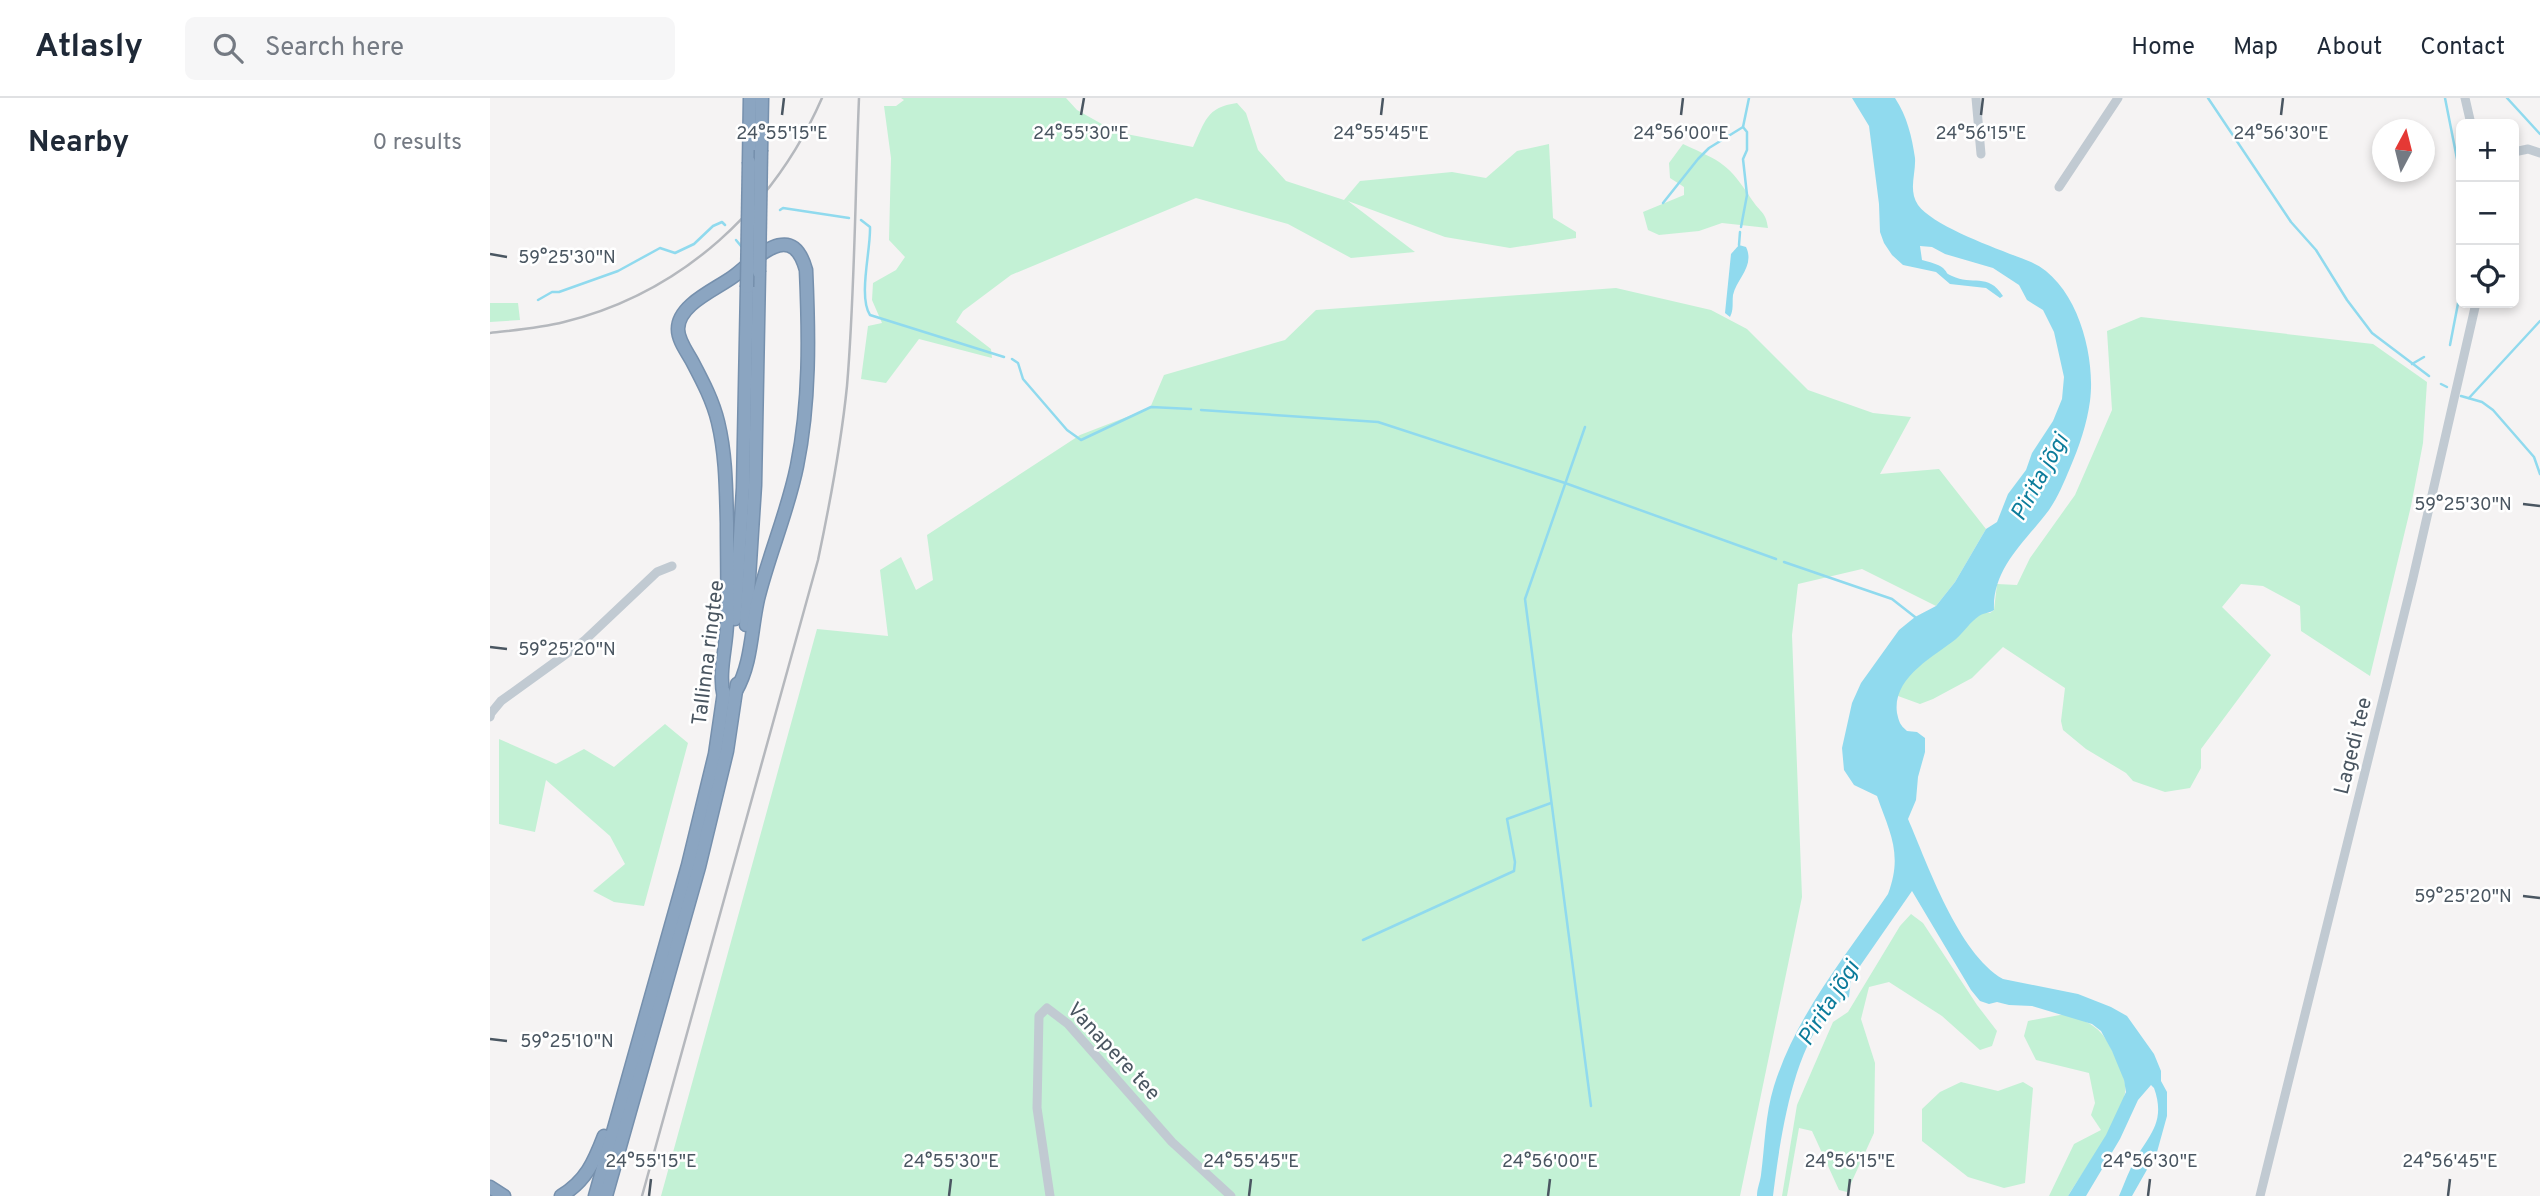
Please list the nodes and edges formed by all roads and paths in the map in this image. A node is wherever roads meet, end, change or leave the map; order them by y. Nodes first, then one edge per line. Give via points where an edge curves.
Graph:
1 (750, 98) edge
2 (762, 98) edge
3 (1976, 98) edge
4 (2118, 98) edge
5 (2465, 98) edge
6 (2470, 119) edge
7 (2519, 151) edge
8 (2540, 153) edge
9 (1981, 154) dead end
10 (2059, 187) dead end
11 (2475, 308) edge
12 (672, 566) dead end
13 (736, 691) junction
14 (724, 698) junction
15 (490, 717) edge
16 (630, 1071) junction
17 (490, 1187) edge
18 (504, 1196) edge
19 (561, 1196) edge
20 (595, 1196) edge
21 (606, 1196) edge
22 (1050, 1196) edge
23 (1231, 1196) edge
24 (2260, 1196) edge

1 - 14 highway, Tallinna ringtee, bridge via 740,559
2 - 13 highway, Tallinna ringtee, bridge via 751,564
3 - 9 street
4 - 10 street
5 - 6 street
7 - 8 street
11 - 24 street, Lagedi tee
12 - 15 street via 657,572 603,625 501,702
13 - 14 highway via 746,674 757,602 793,484 805,413 806,270 797,252 785,246 769,247 693,304 679,321 681,342 711,400 726,471 727,628 720,680
13 - 21 highway, Tallinna ringtee via 699,867
14 - 16 highway, Tallinna ringtee via 702,810
16 - 19 highway via 618,1087 590,1171
16 - 20 highway, Tallinna ringtee
17 - 18 highway
22 - 23 street, Vanapere tee via 1037,1108 1039,1016 1047,1008 1068,1024 1172,1142

